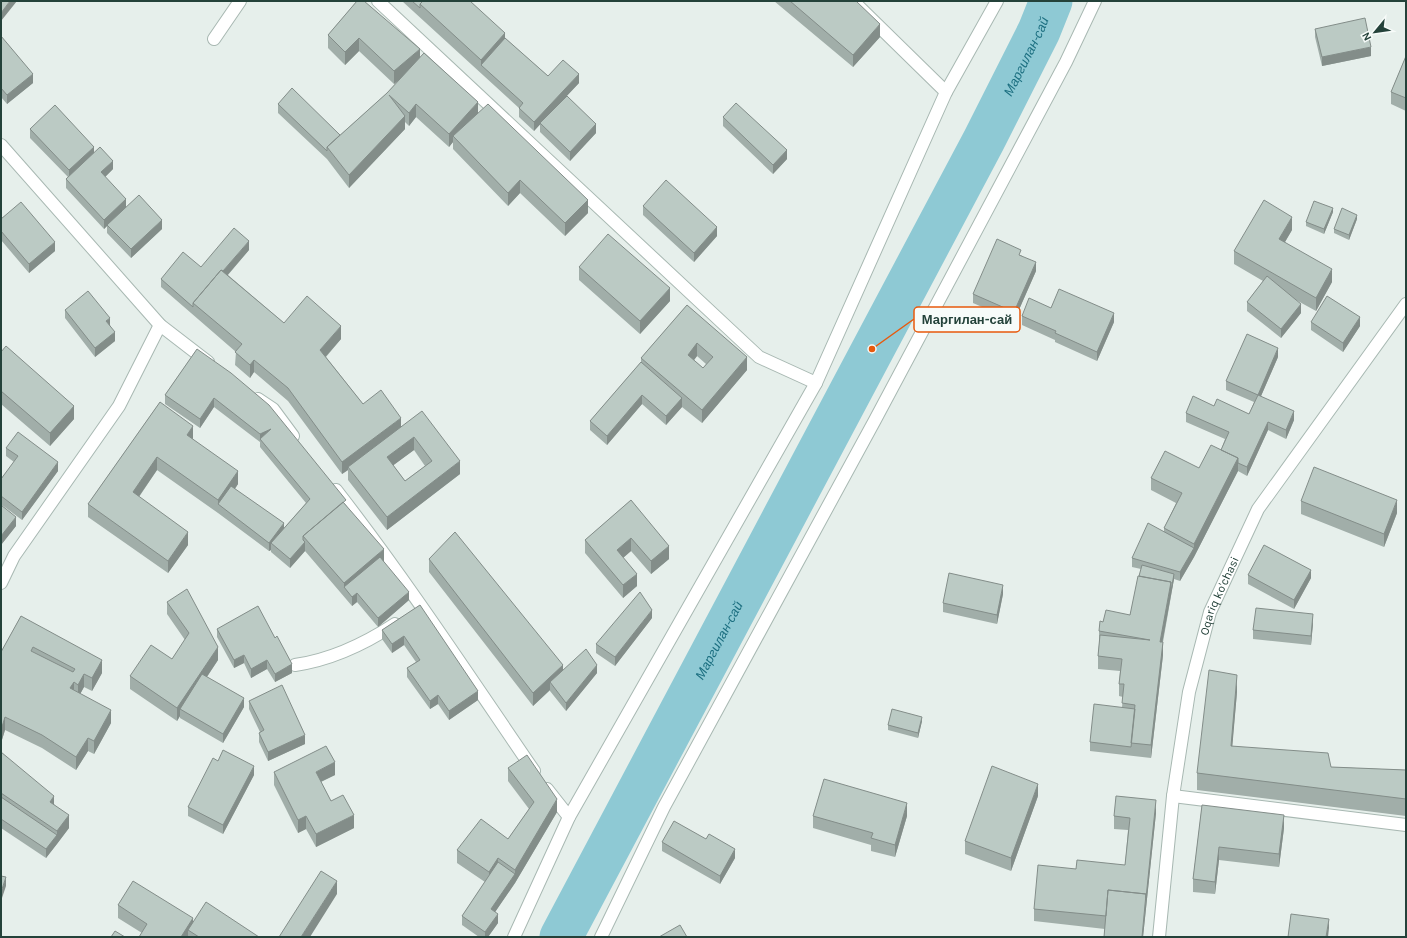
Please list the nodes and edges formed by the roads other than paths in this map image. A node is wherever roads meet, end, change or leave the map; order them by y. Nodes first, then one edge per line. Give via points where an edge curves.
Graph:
1 (240, 1) edge
2 (378, 1) edge
3 (853, 1) edge
4 (997, 1) edge
5 (1095, 1) edge
6 (214, 39) dead end
7 (946, 92) junction
8 (1, 145) edge
9 (1406, 304) edge
10 (160, 325) junction
11 (216, 367) edge
12 (816, 382) junction
13 (248, 391) edge
14 (302, 447) edge
15 (326, 478) edge
16 (1, 583) edge
17 (402, 620) edge
18 (295, 665) dead end
19 (1173, 796) junction
20 (569, 817) junction
21 (1406, 825) edge
22 (514, 937) edge
23 (601, 937) edge
24 (1160, 937) edge

1 - 6 street
2 - 12 street via 759,357
3 - 7 street
4 - 7 street
5 - 23 street via 1063,69 664,807
7 - 12 street
8 - 10 street
9 - 19 street, Oqariq ko'chasi via 1258,509 1210,612 1189,692
10 - 11 street
10 - 16 street via 118,406 14,556
12 - 20 street
13 - 14 street via 273,409
15 - 20 street via 366,528 418,609
17 - 18 street via 360,644 313,663
19 - 21 street
19 - 24 street, Oqariq ko'chasi
20 - 22 street

